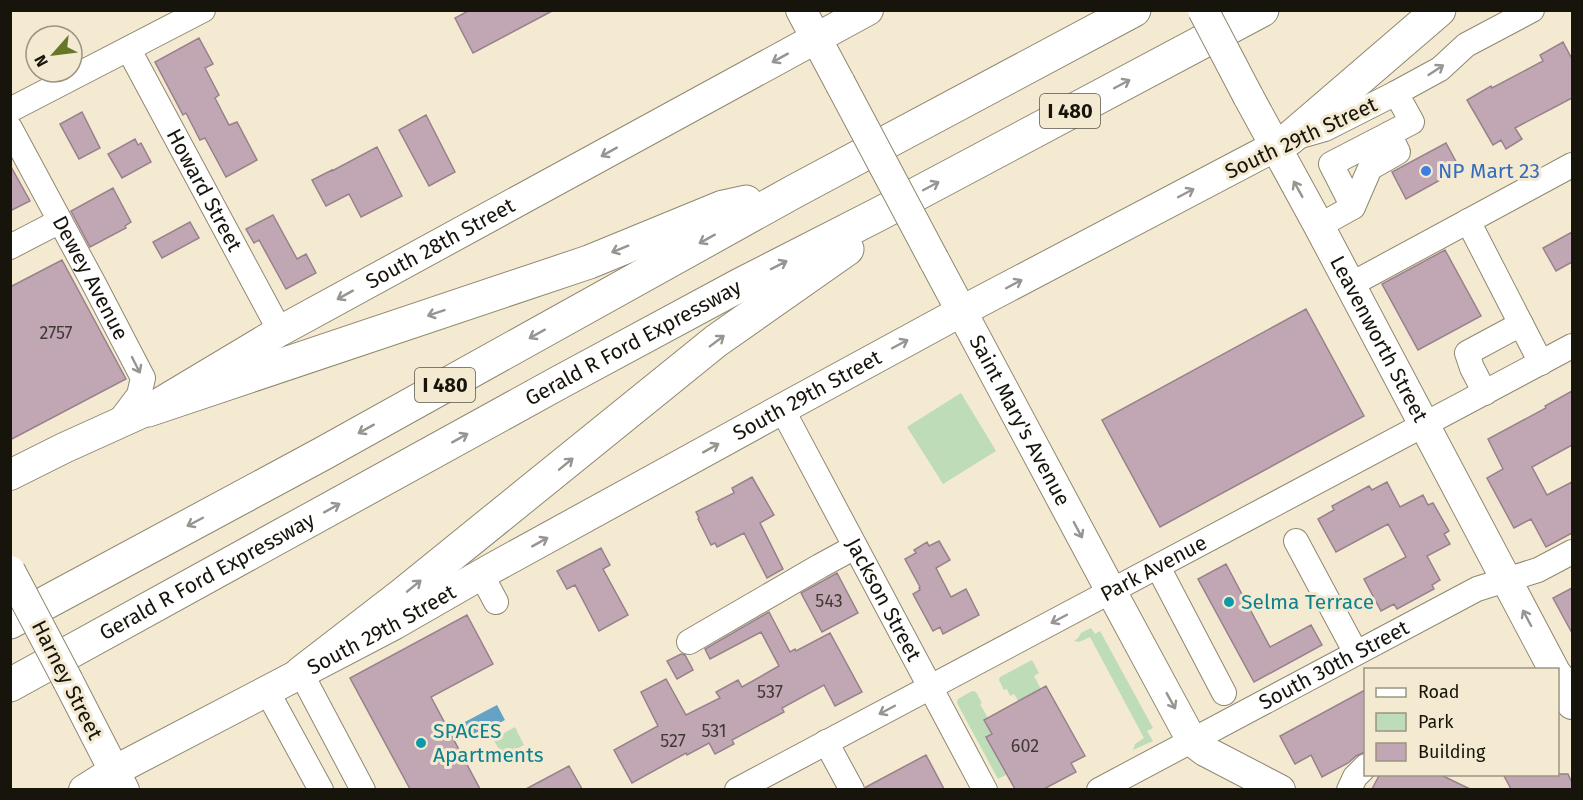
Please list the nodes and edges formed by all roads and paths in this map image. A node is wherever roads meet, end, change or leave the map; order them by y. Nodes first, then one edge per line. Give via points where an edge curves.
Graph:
1 (202, 10) edge
2 (801, 10) edge
3 (868, 10) edge
4 (1134, 10) edge
5 (1203, 10) edge
6 (1262, 10) edge
7 (1439, 10) edge
8 (1532, 10) edge
9 (816, 39) junction
10 (129, 50) junction
11 (1396, 93) junction
12 (10, 110) edge
13 (10, 129) edge
14 (1389, 134) junction
15 (1282, 142) junction
16 (1572, 165) edge
17 (795, 191) junction
18 (1353, 207) junction
19 (879, 214) junction
20 (60, 221) junction
21 (1468, 221) junction
22 (1319, 226) junction
23 (10, 247) edge
24 (1350, 285) junction
25 (962, 311) junction
26 (1521, 324) junction
27 (280, 331) junction
28 (1572, 346) edge
29 (1541, 363) junction
30 (1485, 393) junction
31 (782, 409) junction
32 (148, 410) junction
33 (117, 424) junction
34 (1424, 426) junction
35 (10, 475) edge
36 (1296, 541) dead end
37 (855, 547) junction
38 (1572, 552) edge
39 (1158, 567) junction
40 (10, 571) edge
41 (481, 574) junction
42 (1506, 580) junction
43 (1111, 591) junction
44 (496, 602) dead end
45 (10, 622) edge
46 (689, 642) dead end
47 (1356, 653) junction
48 (1553, 668) edge
49 (301, 673) junction
50 (1559, 680) edge
51 (10, 685) edge
52 (930, 687) junction
53 (267, 691) junction
54 (1224, 693) dead end
55 (1572, 704) edge
56 (1192, 741) junction
57 (826, 742) junction
58 (1364, 767) edge
59 (119, 780) edge
60 (84, 789) edge
61 (321, 789) edge
62 (363, 789) edge
63 (737, 789) edge
64 (852, 789) edge
65 (985, 789) edge
66 (1099, 789) edge
67 (1280, 789) edge
68 (1349, 789) edge

1 - 10 street
2 - 9 main road, Saint Mary's Avenue
3 - 9 main road, South 28th Street
4 - 17 highway, I 480
5 - 15 main road, Leavenworth Street, bridge via 1248,96
19 -> 6 highway, Gerald R Ford Expressway / I 480
7 - 15 highway
11 -> 8 street, South 29th Street via 1440,69 1466,45
9 - 25 main road, Saint Mary's Avenue, bridge
9 -> 27 main road, South 28th Street
10 - 12 street
10 - 27 street, Howard Street
11 - 14 street via 1412,122
11 - 15 street, South 29th Street via 1325,129
13 - 20 street, Dewey Avenue
14 - 18 street via 1398,152 1370,168
14 - 18 street via 1331,164
22 -> 15 main road, Leavenworth Street
25 -> 15 main road, South 29th Street
16 - 21 street
17 -> 32 highway via 723,207 589,262
17 -> 45 highway, I 480
18 - 22 street
49 -> 19 highway via 717,341 850,247
51 -> 19 highway, Gerald R Ford Expressway / I 480 via 560,382
20 - 23 street
20 -> 33 street, Dewey Avenue via 142,378 139,395
21 - 24 street
21 - 26 street
22 - 24 main road, Leavenworth Street
24 - 34 main road, Leavenworth Street
31 -> 25 main road, South 29th Street
25 -> 43 main road, Saint Mary's Avenue
26 - 29 street
26 - 30 street via 1467,353
27 - 32 main road, South 28th Street
28 - 29 street, Park Avenue
29 - 30 street, Park Avenue
30 - 34 street, Park Avenue
31 - 37 street, Jackson Street
41 -> 31 main road, South 29th Street
32 - 33 main road, South 28th Street
33 - 35 main road, South 28th Street
34 - 39 street, Park Avenue
34 - 42 main road, Leavenworth Street
36 - 47 street
37 - 46 street
37 - 52 street, Jackson Street
38 - 42 street, South 30th Street via 1538,570
39 - 43 street, Park Avenue
39 - 54 street
40 - 59 main road, Harney Street, bridge
41 - 44 street
41 - 49 main road, South 29th Street
42 - 47 street, South 30th Street via 1477,588
48 -> 42 main road, Leavenworth Street
43 -> 52 street, Park Avenue
43 -> 56 main road, Saint Mary's Avenue
47 - 56 street, South 30th Street
49 - 53 main road, South 29th Street
49 - 62 street
50 - 55 main road
52 -> 57 street, Park Avenue
52 - 65 street, Jackson Street
53 - 59 main road, South 29th Street
53 - 61 street
56 - 66 street, South 30th Street
56 - 67 main road, Saint Mary's Avenue via 1204,751
57 - 63 street, Park Avenue
57 - 64 street
58 - 68 street
59 - 60 main road, South 29th Street

